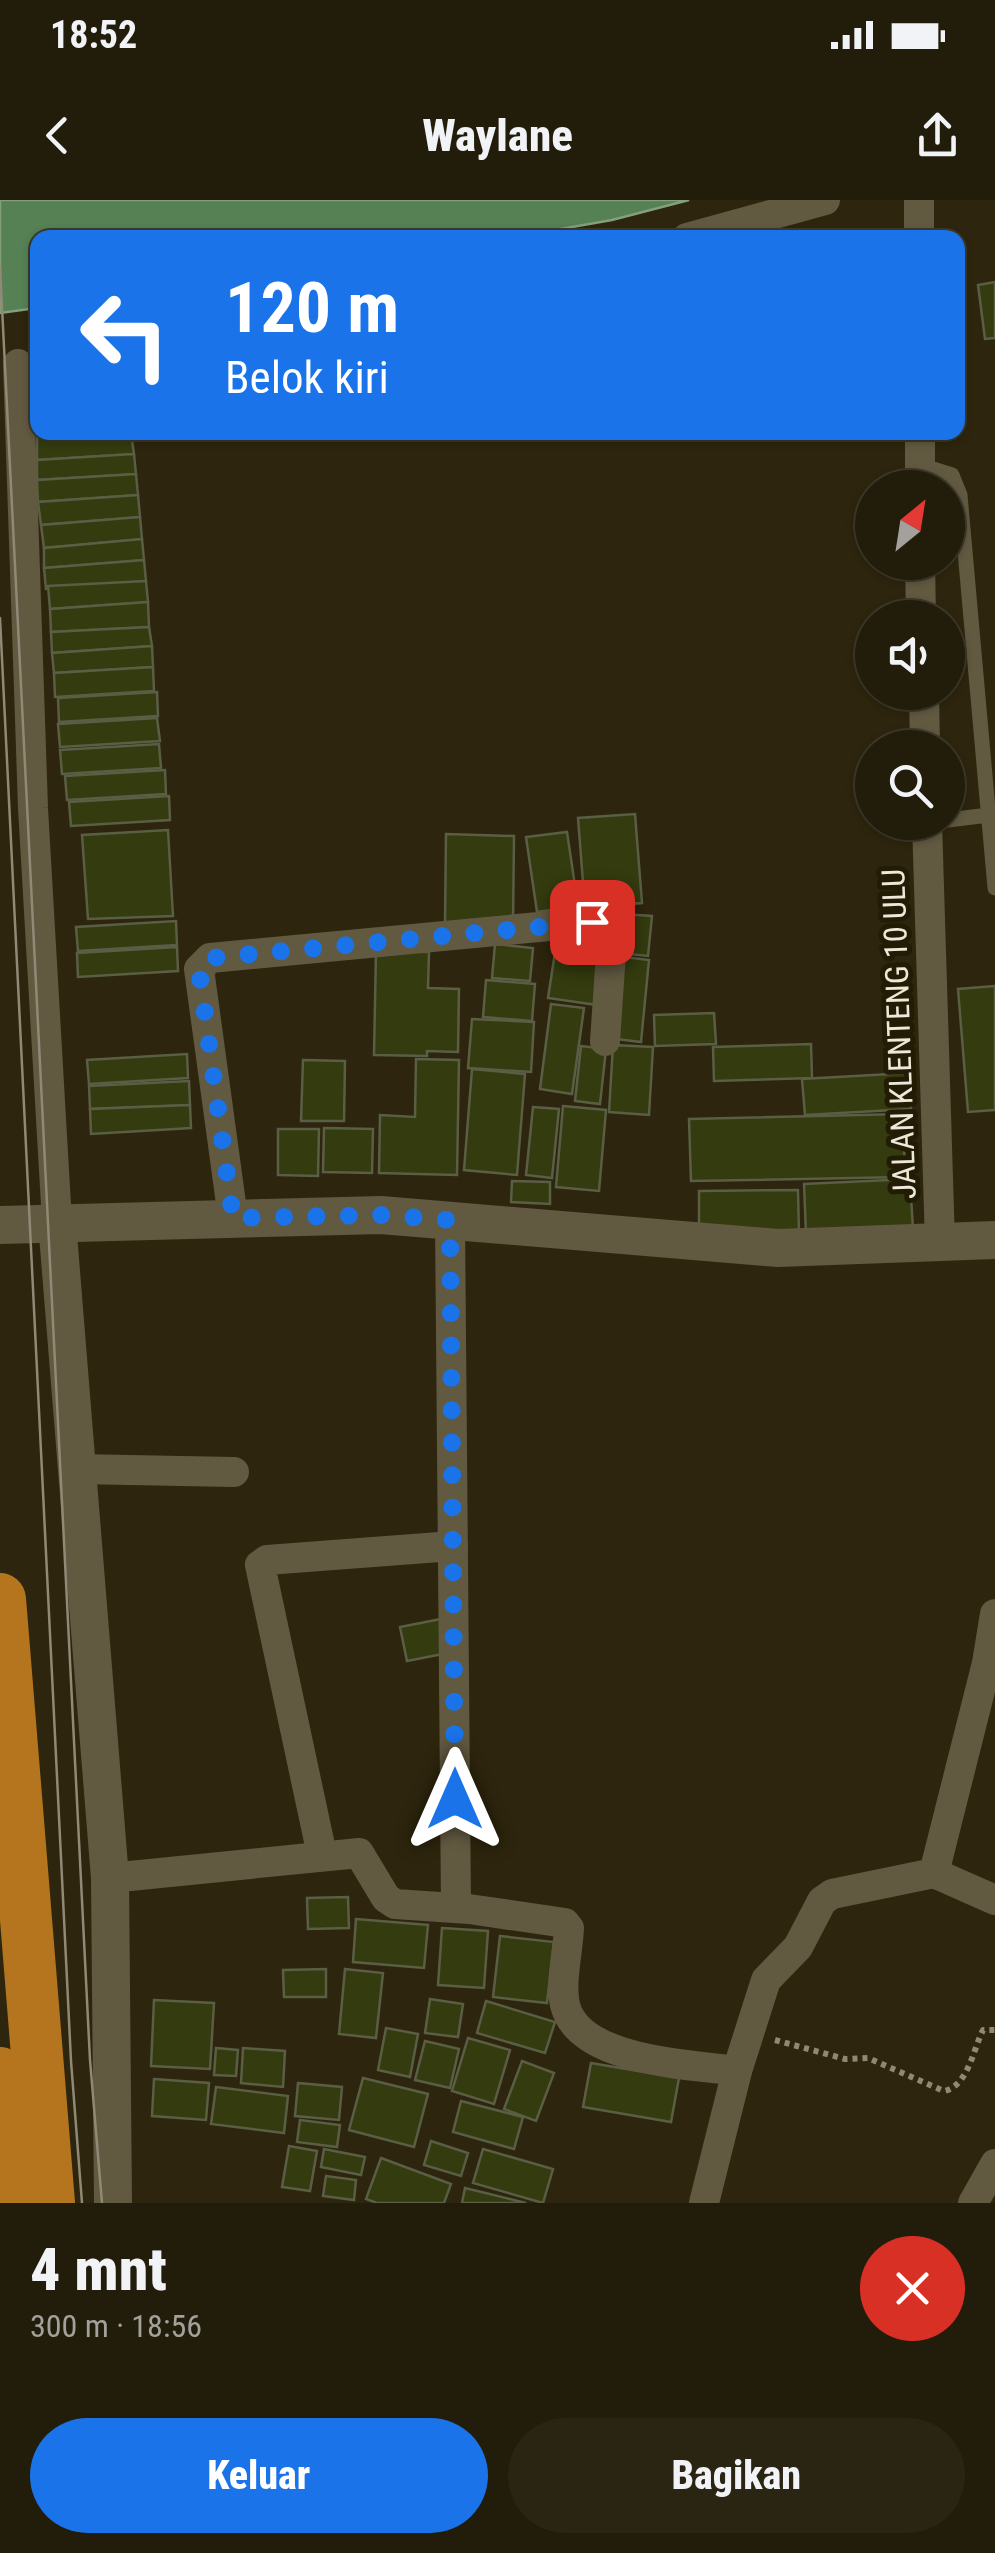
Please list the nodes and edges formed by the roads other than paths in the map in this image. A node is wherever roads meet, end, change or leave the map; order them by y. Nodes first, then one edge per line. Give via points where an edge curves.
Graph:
1 (825, 200) edge
2 (919, 200) edge
3 (716, 230) edge
4 (919, 230) edge
5 (19, 365) edge
6 (920, 440) edge
7 (920, 470) edge
8 (965, 552) edge
9 (988, 815) junction
10 (965, 818) edge
11 (929, 840) edge
12 (995, 888) edge
13 (605, 1042) dead end
14 (233, 1218) junction
15 (450, 1220) junction
16 (56, 1222) junction
17 (0, 1224) edge
18 (995, 1240) edge
19 (940, 1243) junction
20 (76, 1469) junction
21 (234, 1472) dead end
22 (453, 1546) junction
23 (0, 1599) edge
24 (995, 1614) edge
25 (322, 1854) junction
26 (934, 1872) junction
27 (110, 1878) junction
28 (995, 1900) edge
29 (456, 1908) junction
30 (737, 2071) junction
31 (0, 2073) edge
32 (995, 2164) edge
33 (10, 2203) edge
34 (48, 2203) edge
35 (115, 2203) edge
36 (704, 2203) edge
37 (973, 2203) edge

1 - 3 street
2 - 4 street
5 - 16 street
6 - 7 street
8 - 9 lane
9 - 10 lane
9 - 12 lane
11 - 19 street, JALAN KLENTENG 10 ULU
13 - 14 street via 612,953 603,927 592,922 210,958 199,970
14 - 15 street
14 - 16 street
15 - 19 street via 778,1248
15 - 22 street
16 - 17 street
16 - 20 street
18 - 19 street
20 - 21 street
20 - 27 street
22 - 25 street via 267,1560 260,1566
22 - 29 street
23 - 34 highway
24 - 26 street
25 - 27 street
25 - 29 street via 362,1854 395,1904
26 - 28 street
26 - 30 street via 828,1896 798,1946 766,1980
27 - 35 street
29 - 30 street via 565,1923 564,2002 601,2045
30 - 36 street
31 - 33 highway
32 - 37 street

